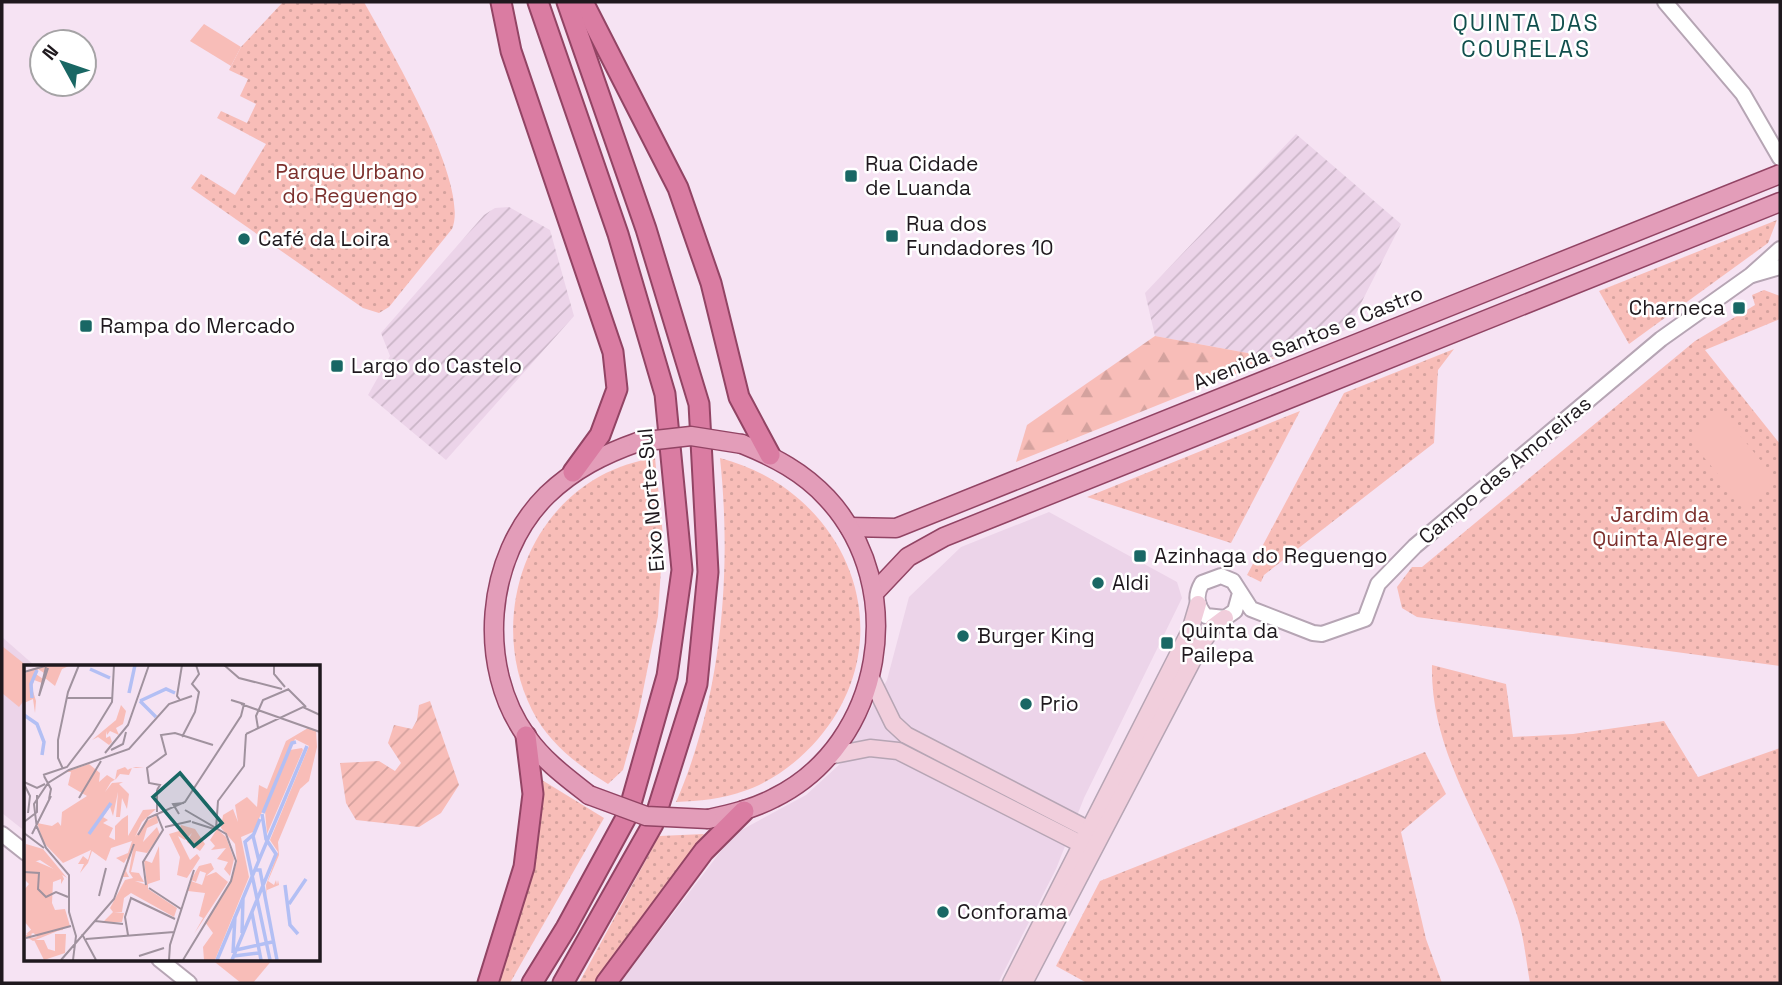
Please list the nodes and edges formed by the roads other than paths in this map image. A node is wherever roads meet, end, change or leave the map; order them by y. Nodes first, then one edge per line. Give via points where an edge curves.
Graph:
1 (501, 2) edge
2 (538, 2) edge
3 (567, 2) edge
4 (583, 2) edge
5 (1665, 2) edge
6 (1780, 158) edge
7 (1780, 174) edge
8 (1780, 202) edge
9 (1780, 249) edge
10 (1777, 273) edge
11 (1751, 275) junction
12 (770, 455) junction
13 (573, 472) junction
14 (849, 527) junction
15 (874, 593) junction
16 (1240, 593) junction
17 (1198, 604) junction
18 (1264, 615) junction
19 (1228, 617) junction
20 (871, 678) junction
21 (526, 736) junction
22 (829, 756) junction
23 (744, 811) junction
24 (2, 834) edge
25 (1092, 841) junction
26 (24, 851) edge
27 (160, 960) edge
28 (189, 983) edge
29 (488, 983) edge
30 (532, 983) edge
31 (562, 983) edge
32 (606, 983) edge
33 (1011, 983) edge
34 (1024, 983) edge

1 - 13 highway via 511,51 613,352 617,388 600,435
2 - 30 highway, Eixo Norte-Sul via 618,233 665,394 682,570 667,676 628,814
3 - 31 highway via 646,229 699,404 708,572 697,684 653,824
4 - 12 highway via 678,188 711,283 739,397
5 - 6 street via 1743,94
7 - 14 main road, Avenida Santos e Castro via 896,528
8 - 15 main road via 944,537 908,556
9 - 11 street, Campo das Amoreiras
10 - 11 street, Campo das Amoreiras
11 - 18 street, Campo das Amoreiras via 1661,339 1415,546 1378,583 1365,619 1322,634
12 - 13 main road, bridge via 742,444 691,436 638,442
12 - 14 main road via 828,498
13 - 21 main road via 545,497 523,526 506,559 496,595 497,668 508,703
14 - 15 main road via 865,559
15 - 20 main road via 877,636
16 - 17 street via 1227,578 1215,576 1198,589
16 - 18 street, Campo das Amoreiras via 1251,608
16 - 19 street via 1238,606
17 - 19 street via 1206,616
17 - 25 main road via 1190,631
18 - 19 street, Campo das Amoreiras
19 - 25 main road via 1213,627 1199,646
20 - 22 main road via 851,723
20 - 25 main road via 893,723 906,735
21 - 23 main road, bridge via 554,769 589,795 646,817 708,819
21 - 29 highway via 533,794 524,867
22 - 23 main road via 775,798
22 - 25 main road via 870,748 898,751
23 - 32 highway via 704,851
24 - 26 street
25 - 33 main road
25 - 34 main road
27 - 28 street

